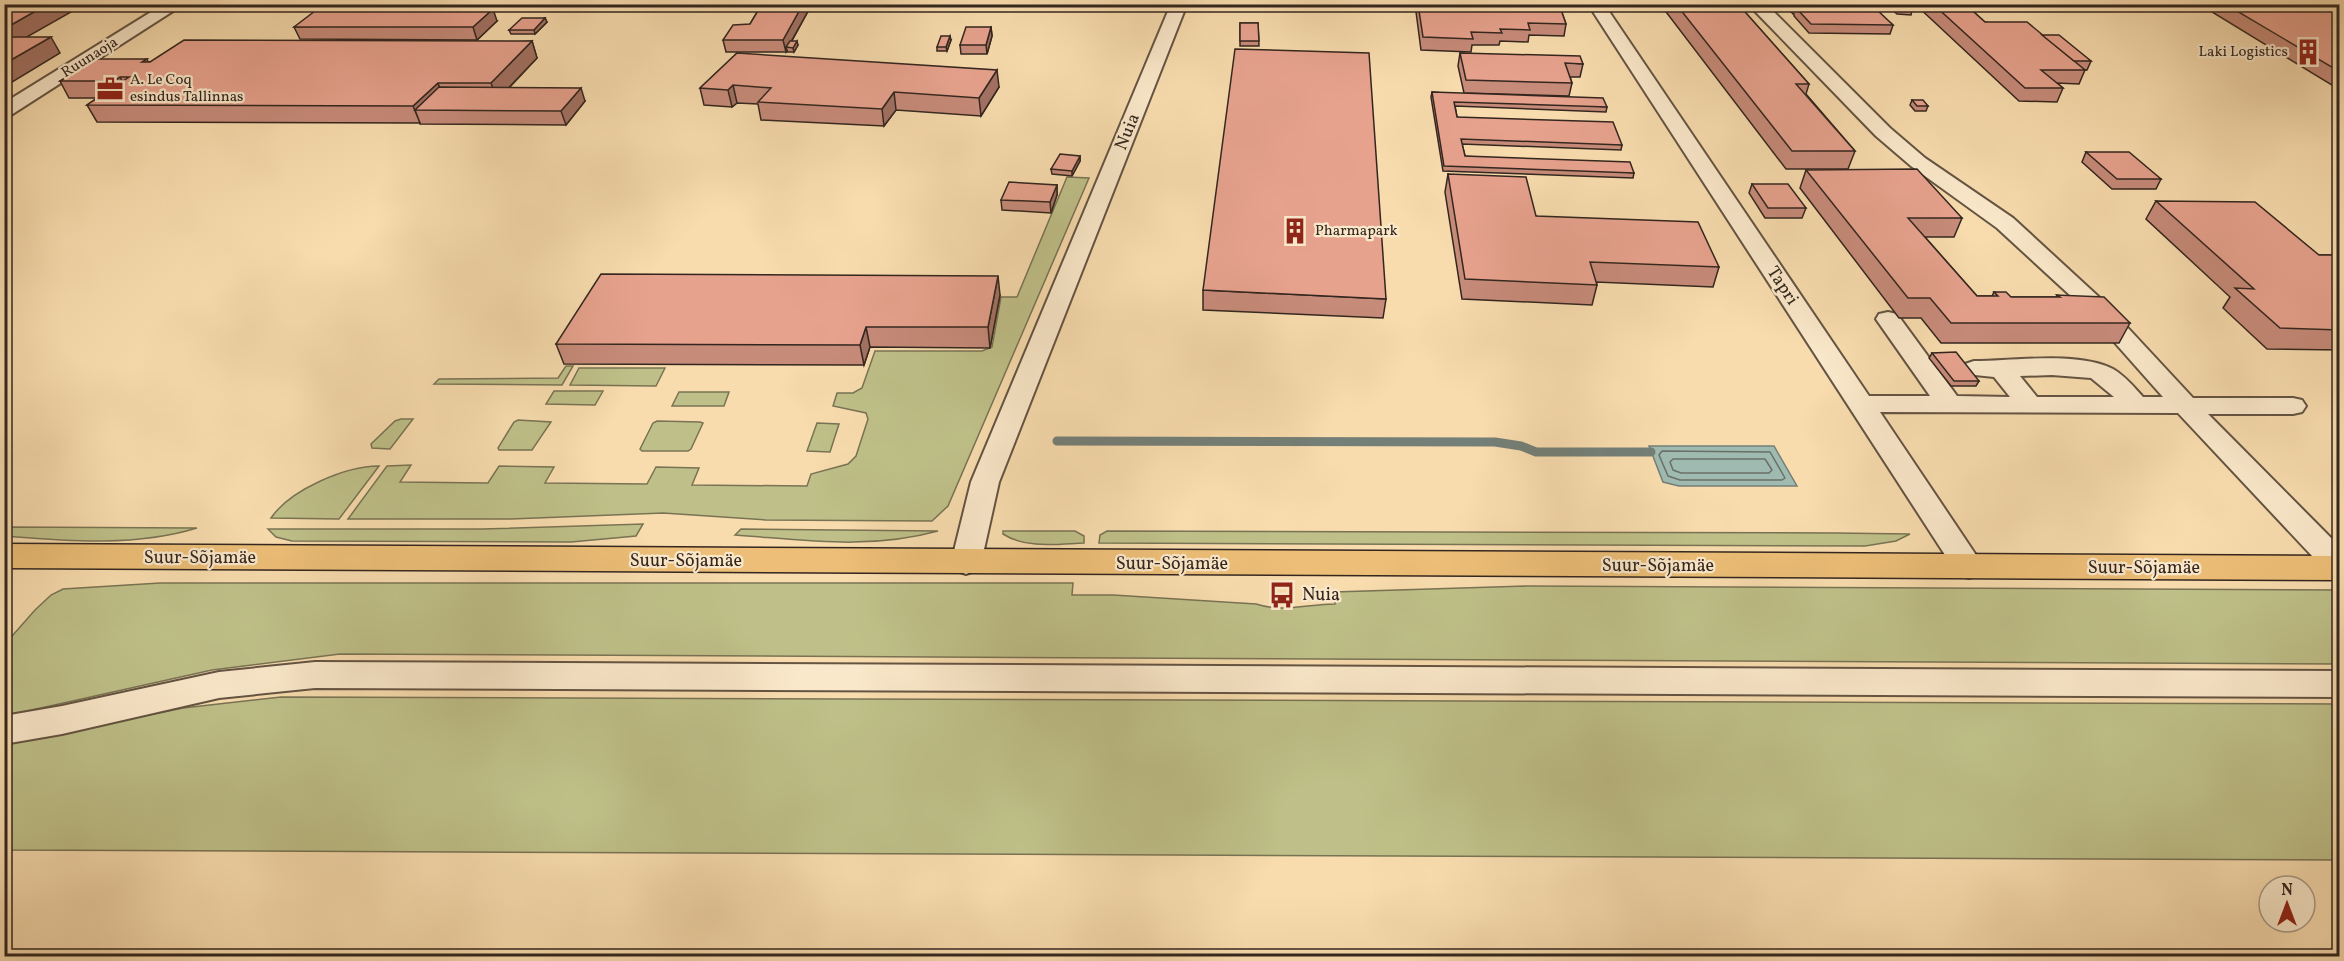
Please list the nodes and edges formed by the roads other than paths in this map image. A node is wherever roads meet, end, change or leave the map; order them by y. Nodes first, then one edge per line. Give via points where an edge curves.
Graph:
1 (176, 4) edge
2 (1179, 4) edge
3 (1596, 4) edge
4 (1756, 4) edge
5 (4, 111) edge
6 (1888, 319) dead end
7 (1974, 369) dead end
8 (2001, 369) junction
9 (1861, 404) junction
10 (1949, 404) junction
11 (2030, 405) junction
12 (2135, 405) junction
13 (2185, 405) junction
14 (2293, 406) dead end
15 (4, 556) edge
16 (966, 563) junction
17 (1969, 567) junction
18 (2340, 567) edge
19 (2340, 684) edge
20 (4, 730) edge

1 - 5 street, Ruunaoja
2 - 16 street, Nuia via 985,482
3 - 9 street, Tapri
4 - 13 street via 1883,132 2005,224 2093,304
6 - 10 street
7 - 8 street
8 - 11 street
8 - 12 street via 2086,369 2113,381
9 - 10 street
9 - 17 street, Tapri
10 - 11 street
11 - 12 street
12 - 13 street
13 - 14 street
13 - 18 street
15 - 16 main road, Suur-Sõjamäe
16 - 17 main road, Suur-Sõjamäe
17 - 18 main road, Suur-Sõjamäe
19 - 20 street via 315,675 219,685

